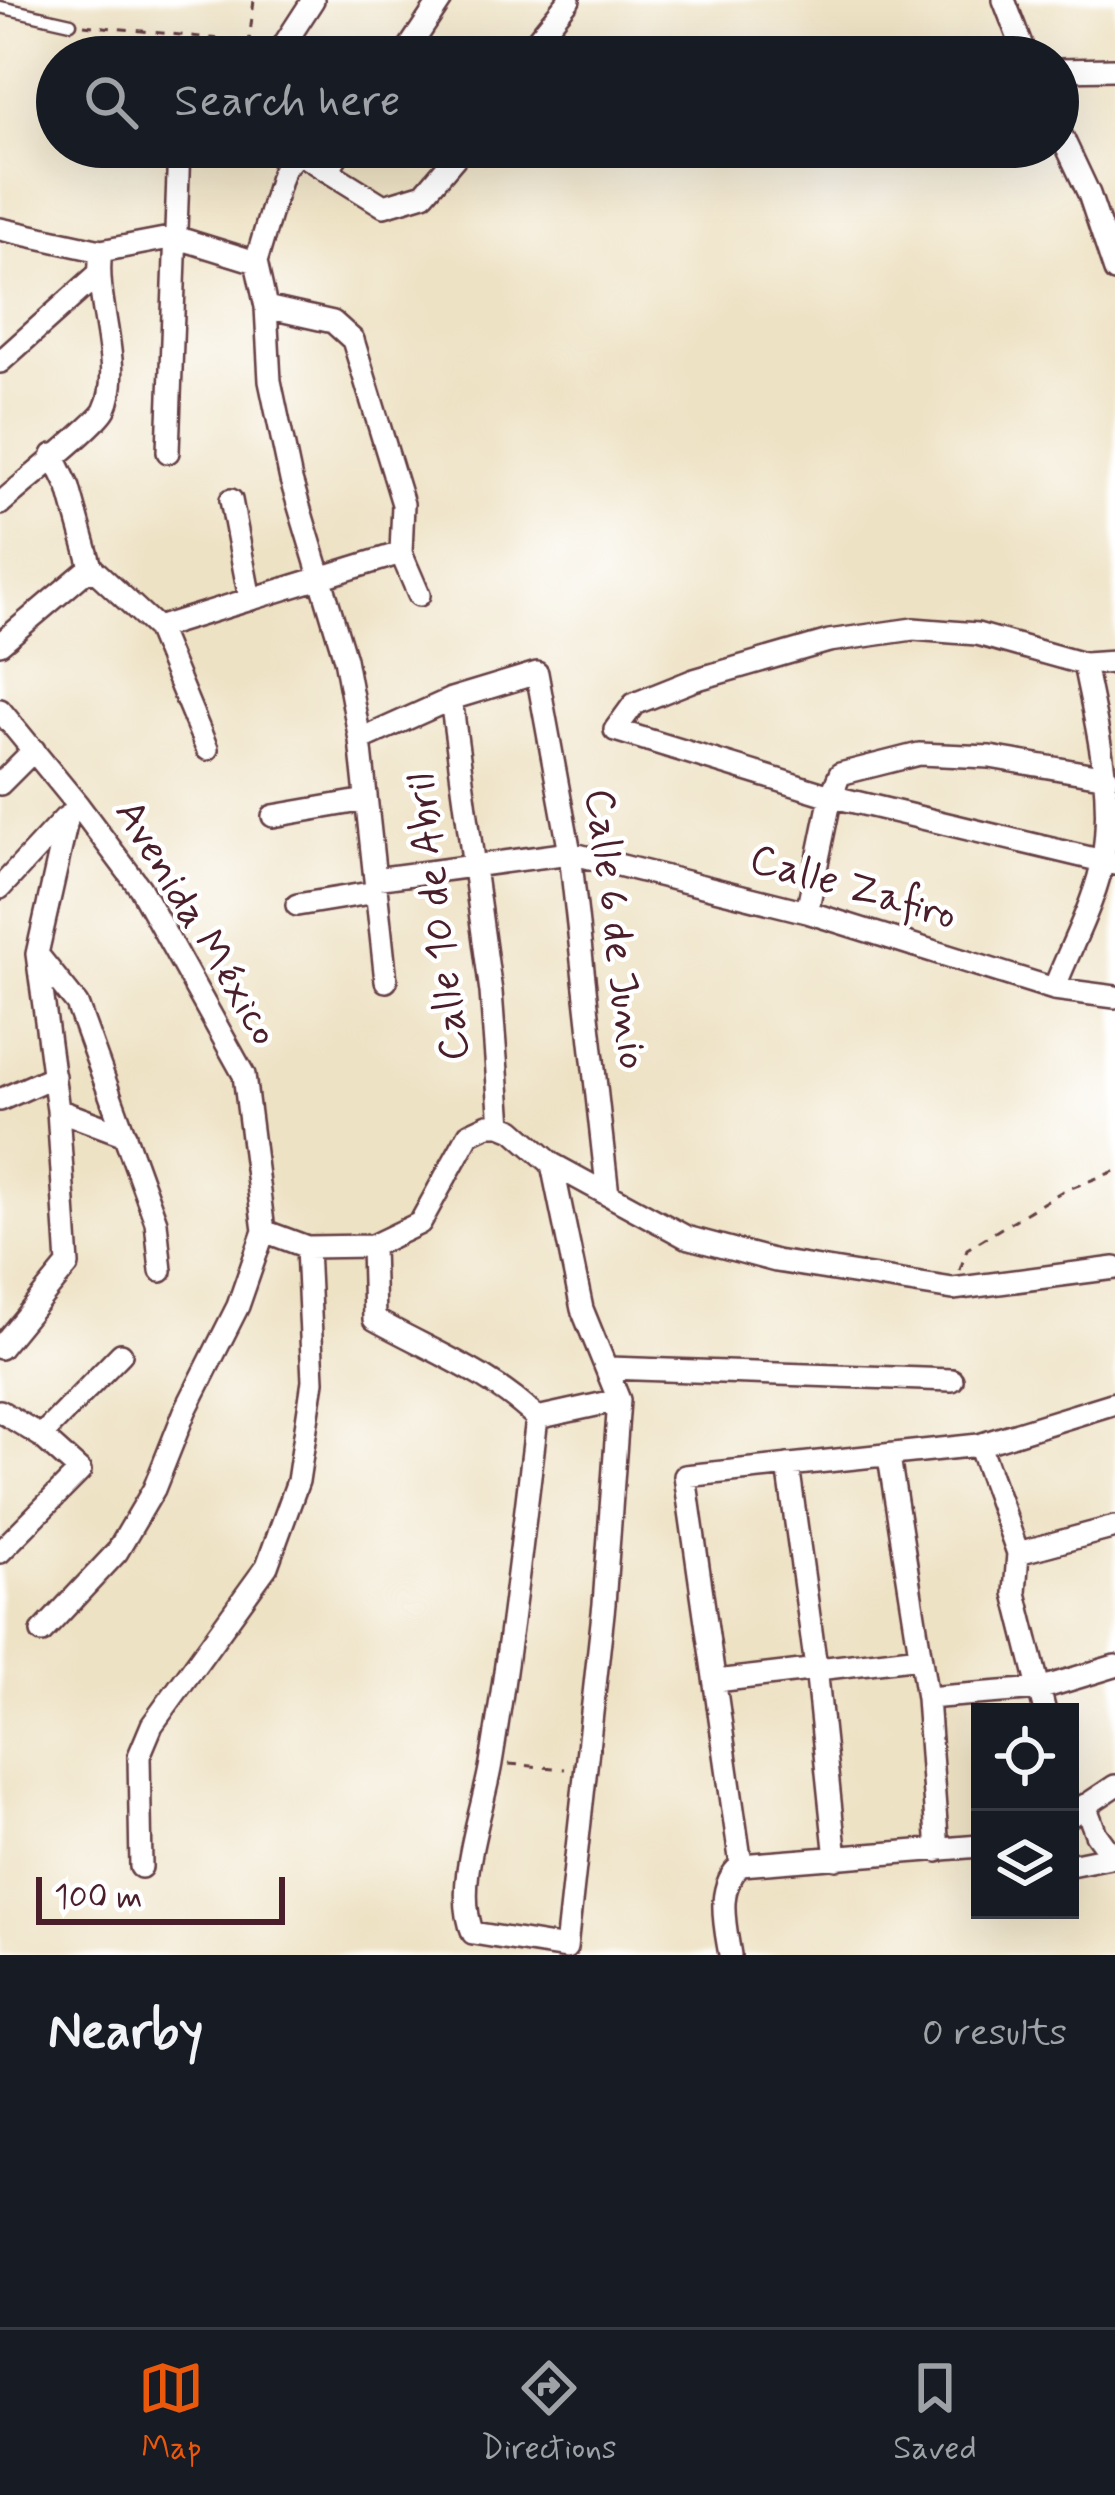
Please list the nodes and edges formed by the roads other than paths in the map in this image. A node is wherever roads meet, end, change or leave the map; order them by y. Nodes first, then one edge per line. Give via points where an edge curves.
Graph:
1 (313, 0) edge
2 (441, 0) edge
3 (569, 0) edge
4 (1004, 0) edge
5 (0, 7) edge
6 (71, 23) road end
7 (290, 36) edge
8 (417, 36) edge
9 (540, 36) edge
10 (1018, 36) edge
11 (1115, 69) edge
12 (1079, 70) edge
13 (178, 168) edge
14 (285, 168) edge
15 (322, 168) edge
16 (329, 168) edge
17 (446, 168) edge
18 (1077, 168) edge
19 (327, 171) junction
20 (1089, 194) junction
21 (1115, 197) edge
22 (0, 229) edge
23 (175, 237) junction
24 (100, 251) junction
25 (256, 262) junction
26 (1115, 271) edge
27 (97, 276) junction
28 (266, 307) junction
29 (0, 362) edge
30 (168, 452) dead end
31 (53, 455) junction
32 (231, 500) dead end
33 (0, 504) edge
34 (400, 553) junction
35 (91, 567) junction
36 (319, 580) junction
37 (419, 595) dead end
38 (250, 599) junction
39 (157, 628) junction
40 (0, 644) edge
41 (1115, 662) edge
42 (1084, 664) junction
43 (451, 699) junction
44 (0, 710) edge
45 (360, 740) junction
46 (207, 749) dead end
47 (34, 751) junction
48 (1107, 778) junction
49 (0, 784) edge
50 (831, 796) junction
51 (367, 800) junction
52 (73, 810) junction
53 (273, 816) dead end
54 (570, 854) junction
55 (1109, 863) edge
56 (473, 868) junction
57 (376, 886) junction
58 (0, 888) edge
59 (297, 905) dead end
60 (807, 912) junction
61 (37, 954) junction
62 (386, 981) dead end
63 (1054, 989) junction
64 (1115, 997) edge
65 (54, 1076) junction
66 (0, 1100) edge
67 (58, 1110) junction
68 (501, 1125) junction
69 (125, 1135) junction
70 (552, 1164) junction
71 (608, 1195) junction
72 (264, 1231) junction
73 (372, 1246) junction
74 (307, 1247) junction
75 (1115, 1268) edge
76 (161, 1271) dead end
77 (0, 1348) edge
78 (121, 1354) dead end
79 (608, 1368) junction
80 (952, 1381) dead end
81 (619, 1400) junction
82 (1115, 1403) edge
83 (0, 1411) edge
84 (537, 1418) junction
85 (41, 1436) junction
86 (979, 1444) junction
87 (889, 1457) junction
88 (788, 1465) junction
89 (1115, 1527) edge
90 (0, 1552) edge
91 (1018, 1553) junction
92 (42, 1632) dead end
93 (920, 1657) junction
94 (1115, 1666) edge
95 (816, 1667) junction
96 (716, 1681) junction
97 (1040, 1689) junction
98 (927, 1698) junction
99 (1043, 1703) edge
100 (1115, 1786) edge
101 (1079, 1810) edge
102 (1079, 1813) edge
103 (971, 1847) edge
104 (938, 1851) junction
105 (1113, 1856) edge
106 (836, 1858) junction
107 (741, 1865) junction
108 (1079, 1866) edge
109 (141, 1867) dead end
110 (730, 1955) edge

1 - 7 street
2 - 8 street
3 - 9 street
4 - 10 street
5 - 6 lane
11 - 12 street
13 - 23 street
14 - 25 street
15 - 19 street
16 - 19 street
17 - 19 street via 424,194 384,206
18 - 20 street
20 - 21 street
20 - 26 street
22 - 24 street
23 - 24 street
23 - 25 street
23 - 30 street
24 - 27 street
25 - 28 street
27 - 29 street
27 - 31 street via 112,381 104,413
28 - 34 street via 333,322 352,340 403,504
28 - 36 street via 270,381
31 - 33 street
31 - 35 street
32 - 38 street
34 - 36 street
34 - 37 street
35 - 39 street
35 - 40 street
36 - 38 street
36 - 45 street
38 - 39 street
39 - 46 street
41 - 42 street
42 - 48 street
42 - 50 street via 977,634 913,628 829,641 694,680 634,704 615,730
43 - 45 street
43 - 54 street, Calle 6 de Junio via 537,674
43 - 56 street, Calle 10 de Abril
44 - 47 street, Avenida México
45 - 51 street
47 - 49 street
47 - 52 street, Avenida México
48 - 50 street via 920,754 840,774
48 - 55 street
50 - 55 street
50 - 60 street
51 - 53 street
51 - 57 street
52 - 58 street
52 - 61 street
52 - 72 street, Avenida México via 140,888 244,1075
54 - 56 street
54 - 60 street, Calle Zafiro
54 - 71 street, Calle 6 de Junio
55 - 63 street
56 - 57 street
56 - 68 street, Calle 10 de Abril
57 - 59 street
57 - 62 street
60 - 63 street, Calle Zafiro
61 - 65 street
61 - 69 street via 77,1004
63 - 64 street, Calle Zafiro
65 - 66 street
65 - 67 street
67 - 69 street
67 - 77 street via 68,1265
68 - 70 street
68 - 73 street via 470,1134 420,1223
69 - 76 street via 156,1222
70 - 71 street
70 - 79 street via 582,1309
71 - 75 street via 686,1237 776,1261 953,1289
72 - 74 street
72 - 92 street via 154,1489 117,1552
73 - 74 street
73 - 84 street via 374,1319 510,1391
74 - 109 street via 313,1381 298,1481 267,1567 152,1725 139,1756
78 - 85 street
79 - 80 street
79 - 81 street
81 - 84 street
81 - 84 street via 566,1948 473,1933 465,1915
82 - 86 street
83 - 85 street
85 - 90 street via 80,1471
86 - 87 street
86 - 91 street
87 - 88 street
87 - 93 street
88 - 95 street
88 - 96 street via 686,1476
89 - 91 street
91 - 97 street via 1015,1594
93 - 95 street
93 - 98 street
94 - 97 street
95 - 96 street
95 - 106 street
96 - 107 street
97 - 98 street
97 - 99 street
98 - 104 street
100 - 101 street
102 - 105 street
103 - 104 street
104 - 106 street
105 - 108 street
106 - 107 street
107 - 110 street via 729,1875 723,1913

